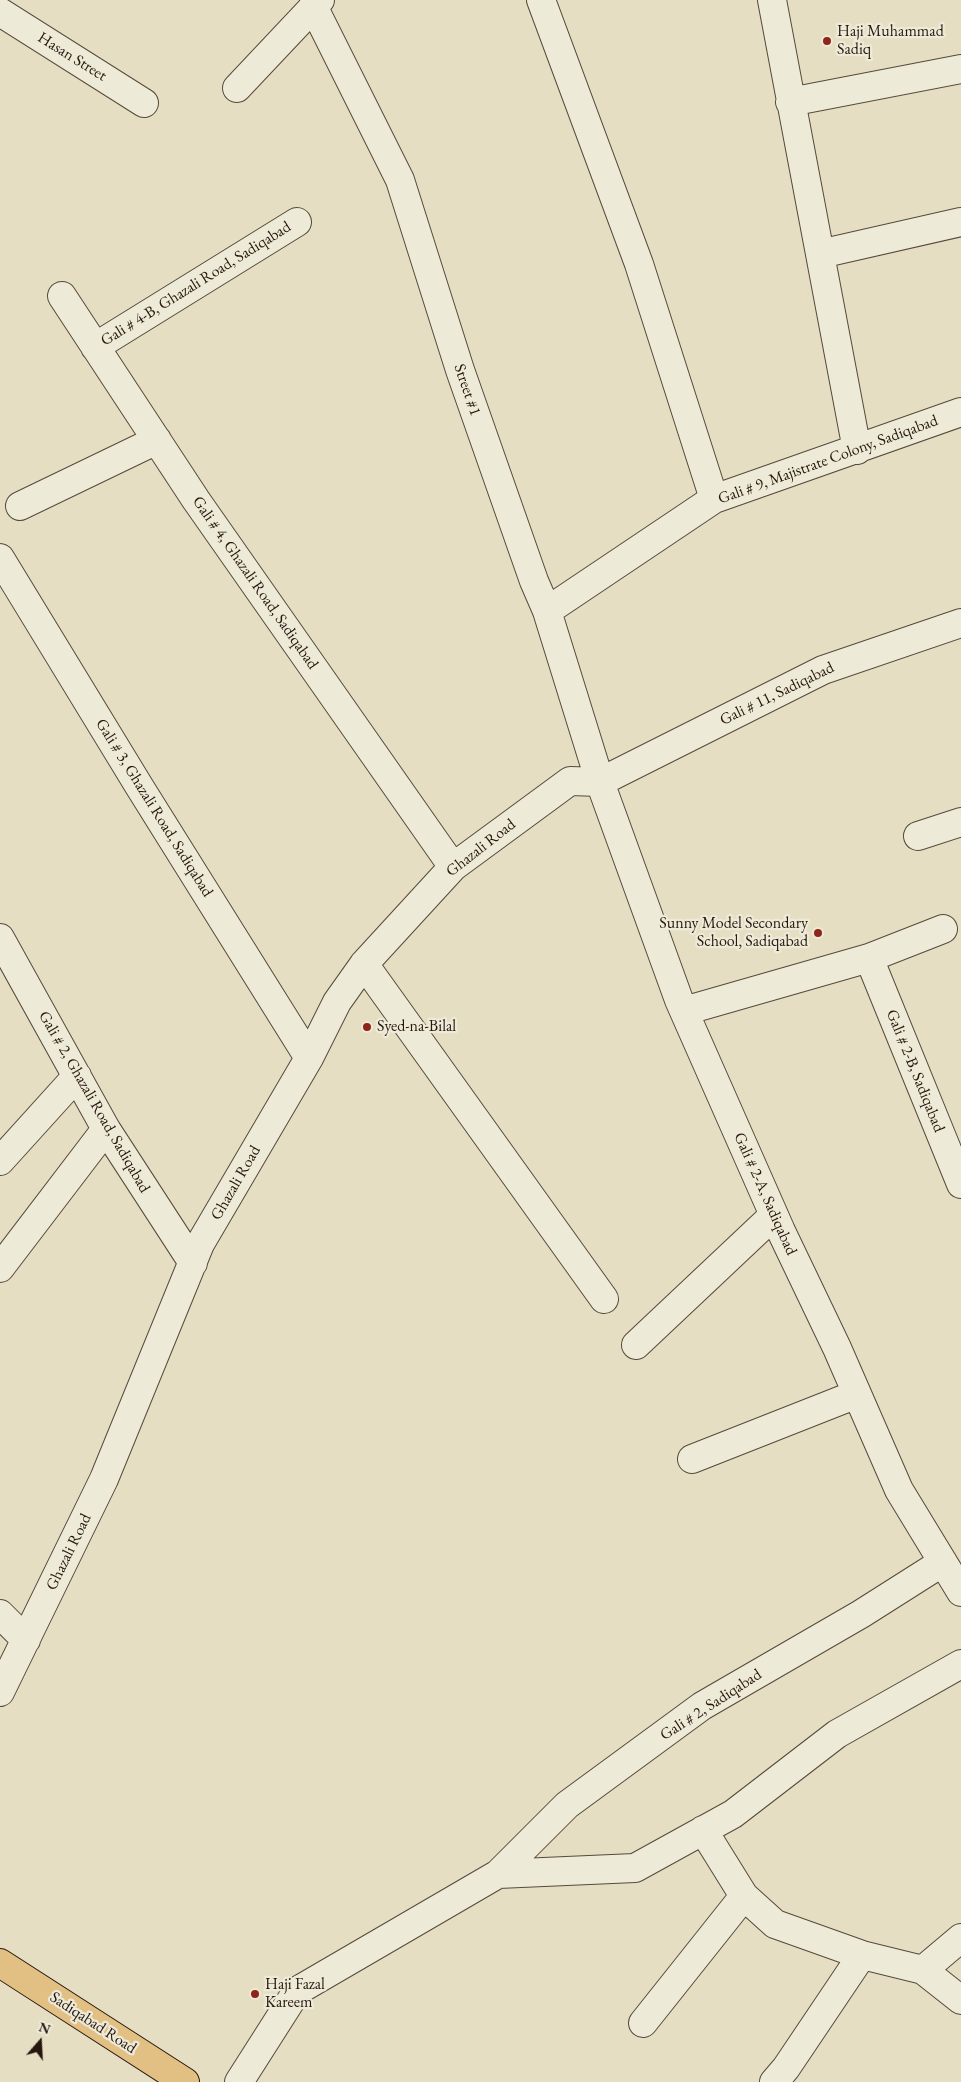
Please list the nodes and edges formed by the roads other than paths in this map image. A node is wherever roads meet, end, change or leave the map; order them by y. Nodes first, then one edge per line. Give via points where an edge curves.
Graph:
1 (541, 0) edge
2 (772, 0) edge
3 (317, 3) edge
4 (0, 12) edge
5 (961, 68) edge
6 (237, 88) dead end
7 (790, 102) junction
8 (144, 103) dead end
9 (297, 222) dead end
10 (961, 222) edge
11 (820, 254) junction
12 (62, 296) dead end
13 (95, 347) junction
14 (961, 412) edge
15 (157, 440) junction
16 (857, 450) junction
17 (714, 500) junction
18 (20, 506) dead end
19 (0, 558) edge
20 (546, 611) junction
21 (961, 623) edge
22 (600, 782) junction
23 (961, 822) edge
24 (918, 836) dead end
25 (453, 867) junction
26 (943, 929) dead end
27 (0, 938) edge
28 (869, 958) junction
29 (364, 964) junction
30 (684, 1011) junction
31 (308, 1058) junction
32 (77, 1076) junction
33 (106, 1129) junction
34 (0, 1161) edge
35 (961, 1184) edge
36 (774, 1215) junction
37 (193, 1263) junction
38 (0, 1268) edge
39 (604, 1299) dead end
40 (636, 1345) dead end
41 (857, 1394) junction
42 (692, 1459) dead end
43 (943, 1562) junction
44 (961, 1592) edge
45 (0, 1614) edge
46 (26, 1640) junction
47 (961, 1664) edge
48 (0, 1692) edge
49 (704, 1830) junction
50 (498, 1874) junction
51 (744, 1896) junction
52 (961, 1938) edge
53 (862, 1955) junction
54 (0, 1964) edge
55 (922, 1970) junction
56 (961, 2000) edge
57 (643, 2023) dead end
58 (185, 2082) edge
59 (239, 2082) edge
60 (774, 2082) edge

1 - 17 street via 639,264
2 - 7 street
3 - 6 street
3 - 20 street, Street #1 via 400,180 460,370
4 - 8 street, Hasan Street
5 - 7 street
7 - 11 street
9 - 13 street, Gali # 4-B, Ghazali Road, Sadiqabad
10 - 11 street
11 - 16 street
12 - 13 street, Gali # 4, Ghazali Road, Sadiqabad
13 - 15 street, Gali # 4, Ghazali Road, Sadiqabad
14 - 16 street, Gali # 9, Majistrate Colony, Sadiqabad
15 - 18 street
15 - 25 street, Gali # 4, Ghazali Road, Sadiqabad
16 - 17 street, Gali # 9, Majistrate Colony, Sadiqabad
17 - 20 street, Gali # 9, Majistrate Colony, Sadiqabad
19 - 31 street, Gali # 3, Ghazali Road, Sadiqabad
20 - 22 street, Street #1
21 - 22 street, Gali # 11, Sadiqabad via 822,670
22 - 25 street, Ghazali Road via 570,781
22 - 30 street, Gali # 2-A, Sadiqabad
23 - 24 street
25 - 29 street, Ghazali Road
26 - 28 street
27 - 32 street, Gali # 2, Ghazali Road, Sadiqabad
28 - 30 street
28 - 35 street, Gali # 2-B, Sadiqabad
29 - 31 street, Ghazali Road via 337,1002
29 - 39 street
30 - 36 street, Gali # 2-A, Sadiqabad
31 - 37 street, Ghazali Road via 200,1244
32 - 33 street, Gali # 2, Ghazali Road, Sadiqabad
32 - 34 street
33 - 37 street, Gali # 2, Ghazali Road, Sadiqabad
33 - 38 street
36 - 40 street
36 - 41 street, Gali # 2-A, Sadiqabad
37 - 46 street, Ghazali Road via 104,1479
41 - 42 street
41 - 43 street, Gali # 2-A, Sadiqabad via 899,1490
43 - 44 street, Gali # 2-A, Sadiqabad
43 - 50 street, Gali # 2, Sadiqabad via 861,1614 702,1706 567,1805
45 - 46 street
46 - 48 street, Ghazali Road
47 - 49 street, Gali # 2, Sadiqabad via 837,1734 733,1814
49 - 50 street, Gali # 2, Sadiqabad via 635,1868
49 - 51 street
50 - 59 street, Gali # 2, Sadiqabad via 297,1992
51 - 53 street via 775,1924
51 - 57 street
52 - 55 street
53 - 55 street
53 - 60 street
54 - 58 main road, Sadiqabad Road
55 - 56 street

